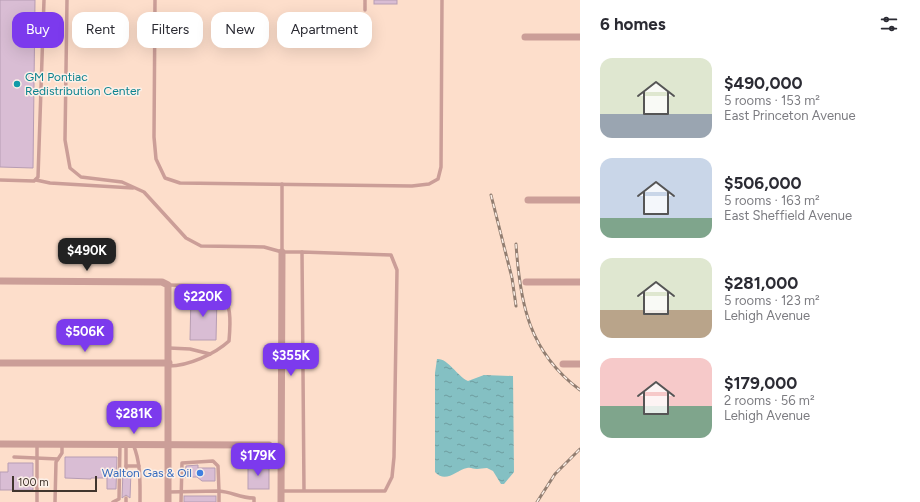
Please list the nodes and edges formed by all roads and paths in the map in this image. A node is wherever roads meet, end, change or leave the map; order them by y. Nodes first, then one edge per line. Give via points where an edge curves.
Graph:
1 (44, 0) edge
2 (67, 0) edge
3 (155, 0) edge
4 (365, 0) edge
5 (442, 0) edge
6 (365, 10) dead end
7 (525, 37) dead end
8 (580, 37) edge
9 (0, 180) edge
10 (36, 180) junction
11 (282, 184) junction
12 (136, 188) junction
13 (528, 200) dead end
14 (580, 200) edge
15 (282, 252) junction
16 (302, 252) junction
17 (0, 281) edge
18 (526, 282) dead end
19 (580, 282) edge
20 (168, 285) junction
21 (169, 348) junction
22 (211, 354) junction
23 (0, 362) edge
24 (169, 364) junction
25 (563, 364) dead end
26 (580, 364) edge
27 (0, 444) edge
28 (37, 444) junction
29 (62, 444) junction
30 (126, 444) junction
31 (168, 445) junction
32 (268, 445) dead end
33 (14, 457) dead end
34 (37, 457) junction
35 (58, 459) junction
36 (139, 466) junction
37 (281, 490) junction
38 (219, 491) junction
39 (304, 491) junction
40 (168, 492) junction
41 (181, 492) junction
42 (37, 502) edge
43 (55, 502) edge
44 (113, 502) edge
45 (140, 502) edge
46 (168, 502) edge
47 (181, 502) edge
48 (219, 502) edge
49 (254, 502) edge
50 (281, 502) edge

1 - 10 lane via 39,172
2 - 12 lane via 65,140 70,168 81,178 122,182
3 - 11 lane via 154,137 156,159 165,178 180,183
4 - 6 lane
5 - 11 lane via 441,167 438,179 429,184 412,186
7 - 8 street
9 - 10 lane
10 - 12 lane
11 - 15 lane
12 - 15 lane via 144,192 186,238 201,246 264,247
13 - 14 street
15 - 16 lane
15 - 37 street
16 - 39 lane
16 - 39 lane via 391,255 397,270 392,477 385,491
17 - 20 street via 162,282
18 - 19 street
20 - 21 street
20 - 22 lane via 220,286 228,299 229,341
21 - 22 lane
21 - 24 street
22 - 24 lane via 177,366
23 - 24 street
24 - 31 street
25 - 26 street
27 - 28 street
28 - 29 street
28 - 34 lane
29 - 30 street
29 - 35 lane via 62,453
30 - 31 street
30 - 36 lane via 138,456
30 - 36 lane via 126,467
30 - 44 lane via 119,499
31 - 32 street
31 - 40 street
33 - 34 lane
34 - 35 lane
34 - 42 lane
35 - 43 lane
36 - 45 lane
37 - 39 lane
37 - 50 street
38 - 41 lane
38 - 41 lane via 218,466 213,461 185,461 182,463
38 - 48 lane
38 - 49 lane via 230,492 242,498 254,498
40 - 41 lane
40 - 46 street
41 - 47 lane

